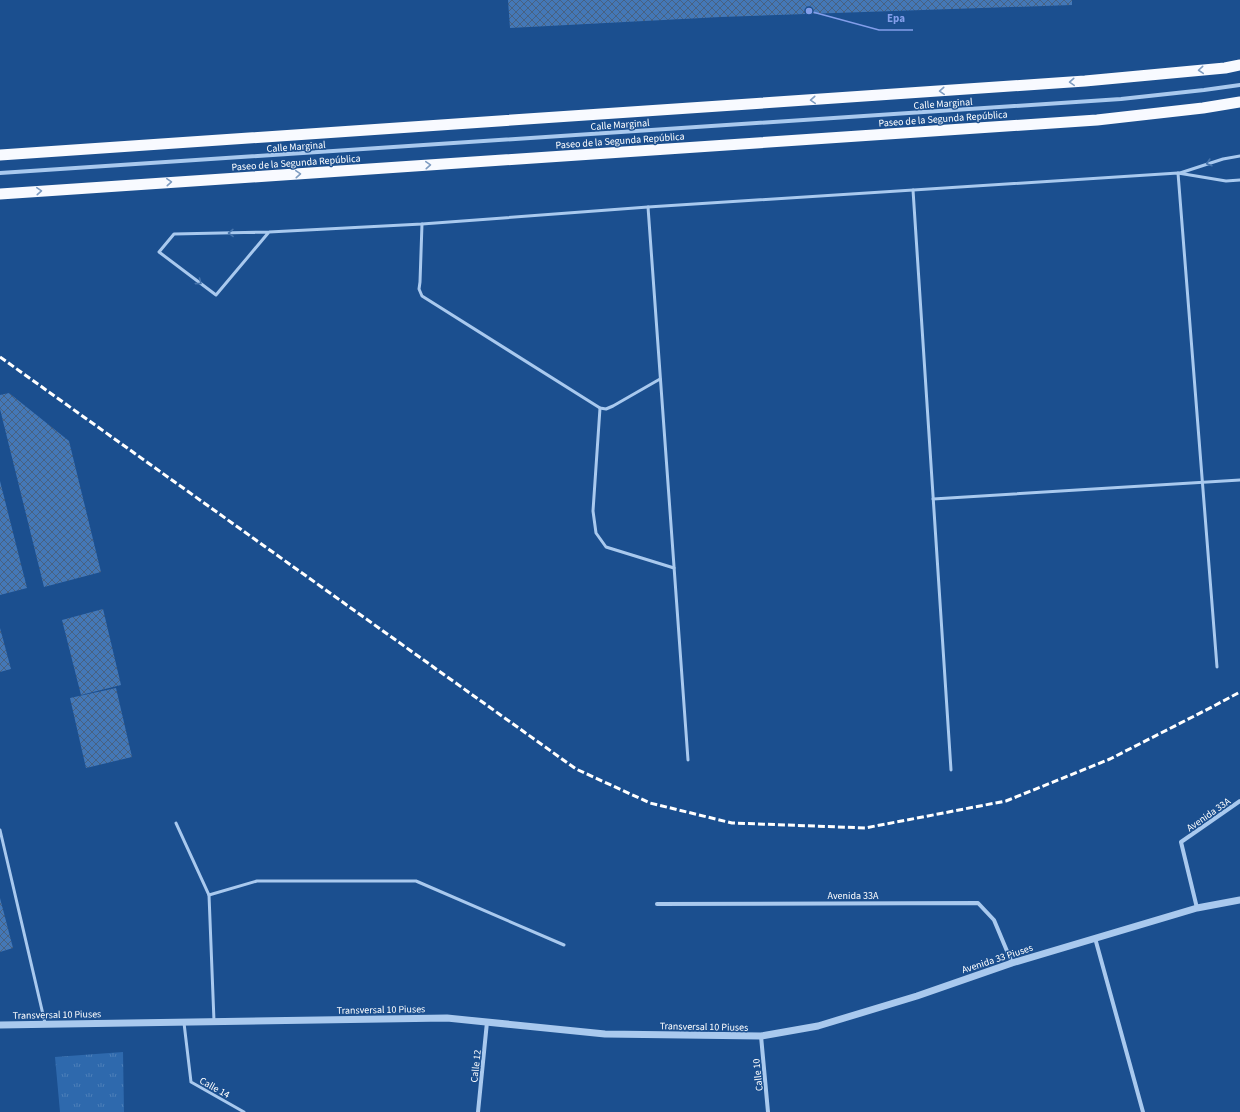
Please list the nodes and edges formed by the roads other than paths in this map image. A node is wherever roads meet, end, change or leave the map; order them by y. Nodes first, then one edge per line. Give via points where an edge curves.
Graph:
1 (1240, 65) edge
2 (1240, 85) edge
3 (1240, 102) edge
4 (0, 155) edge
5 (1240, 156) edge
6 (0, 173) edge
7 (1178, 173) junction
8 (1240, 180) edge
9 (913, 190) junction
10 (0, 194) edge
11 (648, 207) junction
12 (422, 224) junction
13 (270, 232) junction
14 (660, 380) junction
15 (600, 408) junction
16 (1240, 480) edge
17 (1203, 483) junction
18 (933, 499) junction
19 (674, 568) junction
20 (1217, 668) dead end
21 (688, 760) dead end
22 (951, 770) dead end
23 (1240, 801) edge
24 (176, 823) dead end
25 (0, 830) edge
26 (209, 895) junction
27 (1240, 900) edge
28 (657, 904) dead end
29 (1197, 908) junction
30 (1095, 938) junction
31 (564, 945) dead end
32 (1012, 963) junction
33 (184, 1021) junction
34 (214, 1021) junction
35 (487, 1022) junction
36 (0, 1024) edge
37 (45, 1025) junction
38 (761, 1036) junction
39 (244, 1112) edge
40 (478, 1112) edge
41 (768, 1112) edge
42 (1143, 1112) edge

1 -> 4 highway via 1085,81
2 - 6 street, Calle Marginal via 1121,99
10 -> 3 highway, Paseo de la Segunda República via 1097,120
5 -> 7 lane
7 - 8 lane via 1226,181
7 - 9 lane
7 - 17 lane
9 - 11 lane
9 - 18 lane
11 - 12 lane
11 - 14 lane
12 - 13 lane
12 - 15 lane via 419,289 422,296
13 -> 13 lane via 174,234 159,252 216,295
14 - 15 lane via 613,406
14 - 19 lane
15 - 19 lane via 593,511 596,533 606,547
16 - 17 lane
17 - 18 lane
17 - 20 lane
18 - 22 lane
19 - 21 lane
23 - 29 street, Avenida 33A via 1181,842
24 - 26 lane
25 - 37 lane
26 - 31 lane via 257,881 416,881
26 - 34 lane
27 - 29 street, Avenida 33 Piuses
28 - 32 street, Avenida 33A via 978,903 994,920
29 - 30 street, Avenida 33 Piuses
30 - 32 street, Avenida 33 Piuses
30 - 42 street
32 - 38 street, Avenida 33 Piuses via 918,996 818,1026
33 - 34 street, Transversal 10 Piuses
33 - 37 street, Transversal 10 Piuses
33 - 39 lane, Calle 14 via 191,1082
34 - 35 street, Transversal 10 Piuses via 447,1018
35 - 38 street, Transversal 10 Piuses via 605,1034
35 - 40 street, Calle 12
36 - 37 street, Transversal 10 Piuses
38 - 41 street, Calle 10

